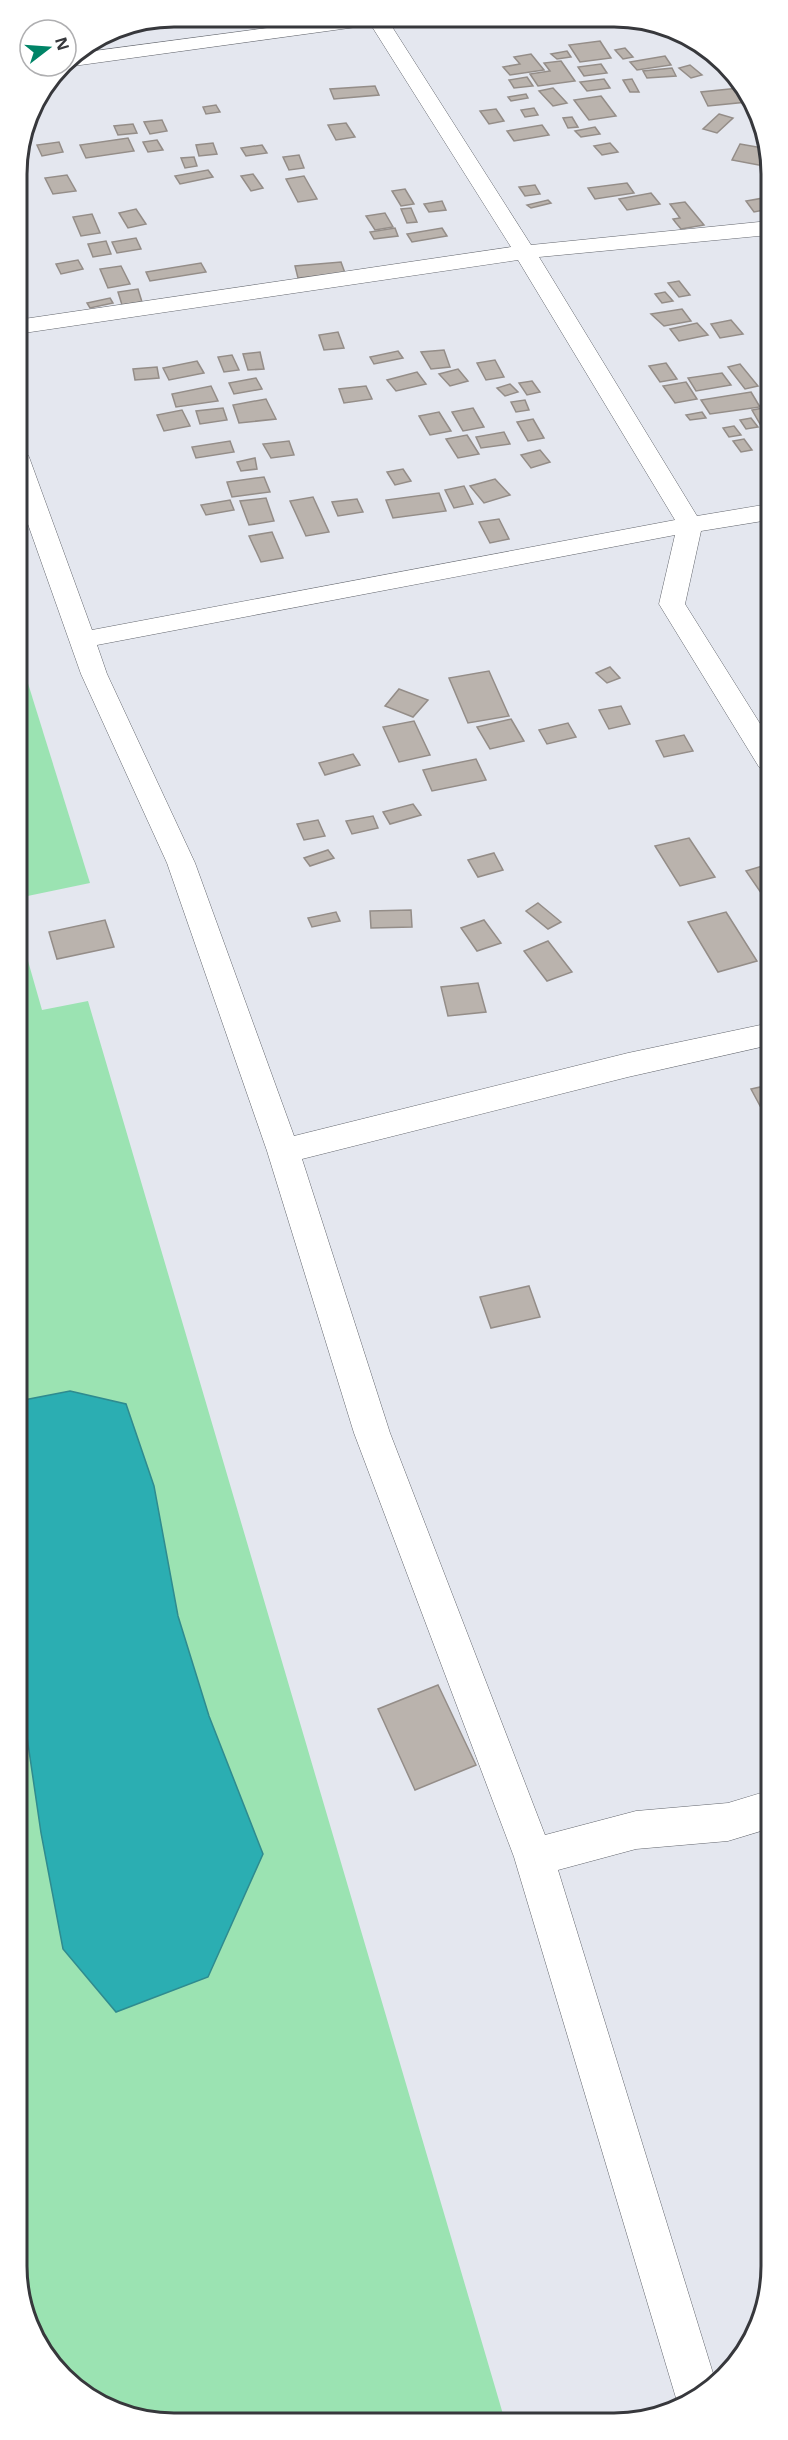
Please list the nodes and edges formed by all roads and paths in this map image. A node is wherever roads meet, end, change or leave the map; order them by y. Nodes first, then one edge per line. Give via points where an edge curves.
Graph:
1 (314, 27) edge
2 (386, 27) edge
3 (83, 59) edge
4 (761, 229) edge
5 (525, 252) junction
6 (27, 326) edge
7 (27, 485) edge
8 (761, 513) edge
9 (690, 525) junction
10 (82, 640) junction
11 (761, 747) edge
12 (761, 1036) edge
13 (283, 1151) junction
14 (761, 1812) edge
15 (534, 1857) junction
16 (695, 2389) edge

1 - 3 street
2 - 5 street
4 - 5 street
5 - 6 street
5 - 9 street
7 - 10 street
8 - 9 street
9 - 10 street
9 - 11 street via 672,604
10 - 13 street via 181,863
12 - 13 street
13 - 15 street via 372,1433
14 - 15 street via 728,1822 636,1830
15 - 16 street

